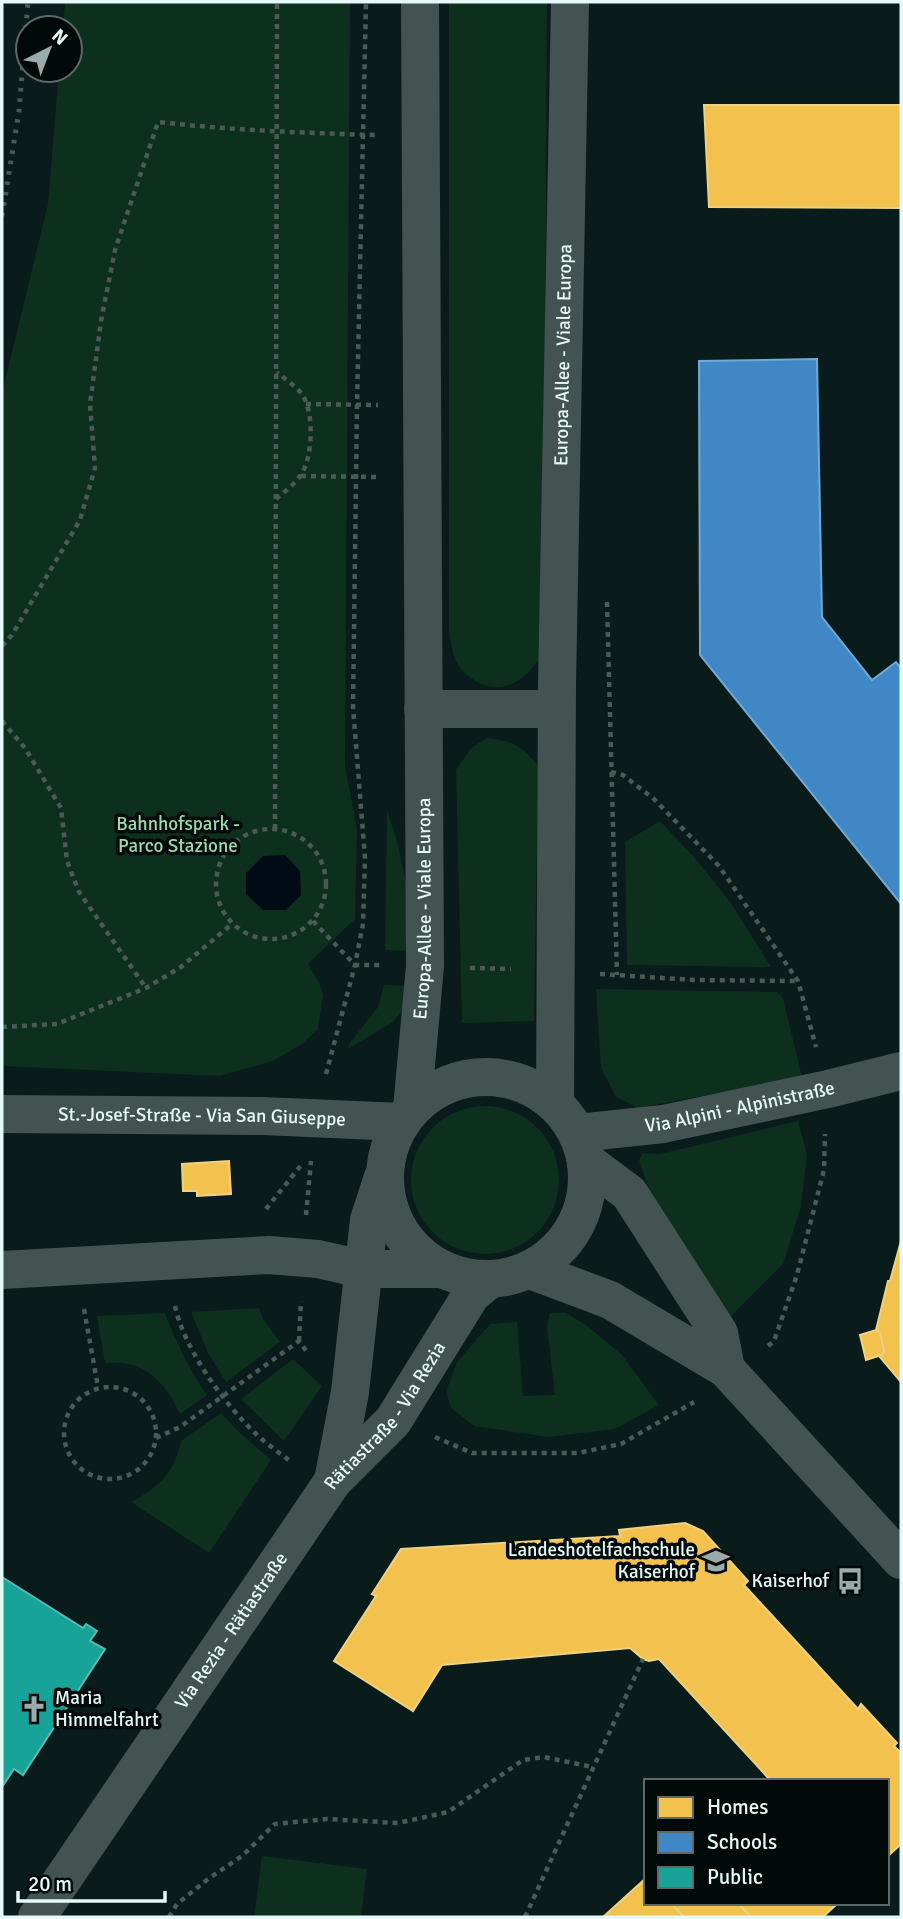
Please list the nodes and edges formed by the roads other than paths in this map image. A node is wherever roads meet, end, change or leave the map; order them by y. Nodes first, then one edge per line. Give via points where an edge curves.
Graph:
1 (420, 2) edge
2 (570, 2) edge
3 (423, 709) junction
4 (556, 709) junction
5 (901, 1071) edge
6 (555, 1102) junction
7 (2, 1114) edge
8 (407, 1116) junction
9 (582, 1147) junction
10 (385, 1169) junction
11 (362, 1269) junction
12 (442, 1269) junction
13 (2, 1270) edge
14 (530, 1270) junction
15 (489, 1280) junction
16 (729, 1373) junction
17 (330, 1486) junction
18 (901, 1560) edge
19 (37, 1917) edge

1 - 3 street, Europa-Allee - Viale Europa
2 - 4 street, Europa-Allee - Viale Europa
3 - 4 street
3 - 8 street, Europa-Allee - Viale Europa via 425,966
4 - 6 street, Europa-Allee - Viale Europa
5 - 9 street, Via Alpini - Alpinistraße via 663,1124
6 - 8 street via 521,1082 482,1076 444,1086
6 - 9 street
7 - 8 street, St.-Josef-Straße - Via San Giuseppe
8 - 10 street via 391,1144
9 - 14 street via 587,1193 577,1225 557,1251
9 - 16 street via 629,1193 719,1333
10 - 11 street, Rätiastraße - Via Rezia via 369,1220
10 - 12 street via 395,1222 407,1241
11 - 12 street
11 - 13 street via 269,1255
11 - 17 street, Rätiastraße - Via Rezia via 350,1392
12 - 15 street
14 - 15 street
14 - 16 street via 610,1300
15 - 17 street, Rätiastraße - Via Rezia via 471,1295 393,1421
16 - 18 street
17 - 19 street, Via Rezia - Rätiastraße

